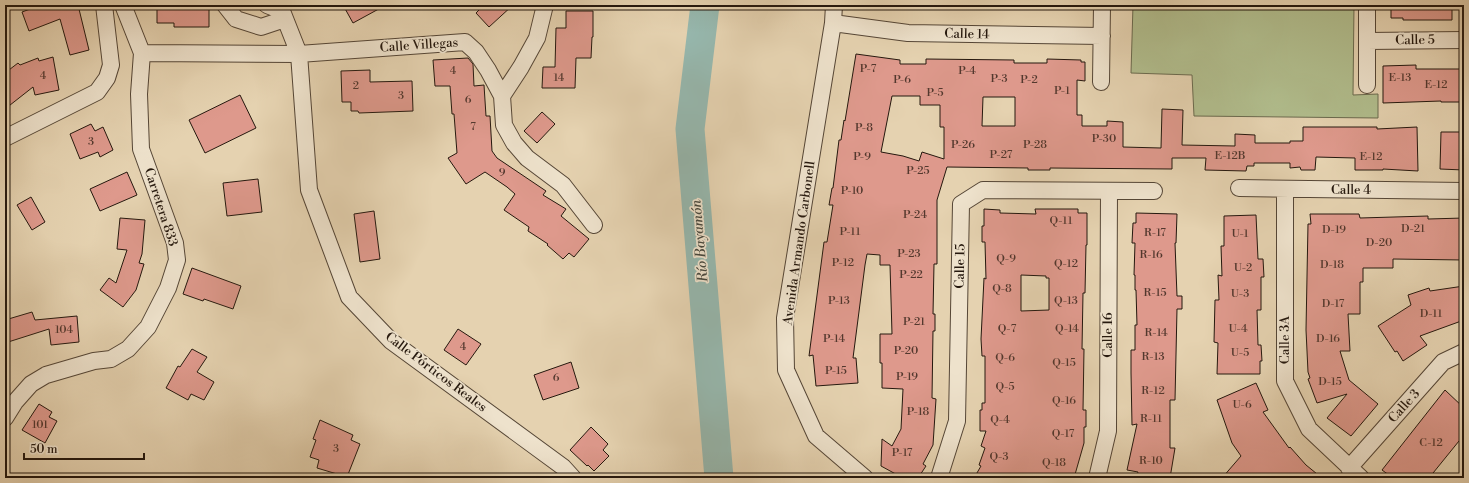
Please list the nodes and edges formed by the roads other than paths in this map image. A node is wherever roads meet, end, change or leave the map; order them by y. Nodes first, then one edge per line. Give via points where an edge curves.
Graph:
1 (104, 5) edge
2 (123, 5) edge
3 (225, 5) edge
4 (545, 5) edge
5 (834, 5) edge
6 (1102, 5) edge
7 (1367, 5) edge
8 (279, 10) edge
9 (833, 23) junction
10 (1102, 36) junction
11 (1464, 40) edge
12 (1367, 41) junction
13 (142, 53) junction
14 (299, 54) junction
15 (1101, 82) dead end
16 (1367, 86) dead end
17 (502, 96) junction
18 (5, 138) edge
19 (1239, 188) dead end
20 (1285, 189) junction
21 (1109, 191) junction
22 (1154, 191) dead end
23 (1464, 191) edge
24 (594, 225) dead end
25 (1464, 352) edge
26 (5, 418) edge
27 (1355, 473) edge
28 (573, 478) edge
29 (865, 478) edge
30 (939, 478) edge
31 (1097, 478) edge

1 - 18 street via 111,65 107,78 97,92
2 - 13 street, Carretera 833
3 - 8 street via 236,19 261,27
4 - 17 street via 537,38
5 - 9 street, Avenida Armando Carbonell
6 - 10 street
7 - 12 street
8 - 14 street, Calle Pórticos Reales
9 - 10 street, Calle 14 via 908,33
9 - 29 street, Avenida Armando Carbonell via 785,318 786,370 816,436
10 - 15 street
11 - 12 street, Calle 5
12 - 16 street
13 - 14 street, Calle Villegas
13 - 26 street, Carretera 833 via 139,94 141,149 175,243 177,260 168,288 148,327 128,349 111,359 46,375 31,384 14,402
14 - 17 street, Calle Villegas via 465,42 476,52
14 - 28 street, Calle Pórticos Reales via 309,190 349,297 391,341 563,467
17 - 24 street, Calle Villegas via 504,125 514,143 527,158 563,184
19 - 20 street, Calle 4
20 - 23 street, Calle 4
20 - 27 street, Calle 3A via 1285,381 1309,429
21 - 22 street
21 - 30 street, Calle 15 via 983,190 961,204 957,421
21 - 31 street, Calle 16 via 1108,431
25 - 27 street, Calle 3 via 1443,362

